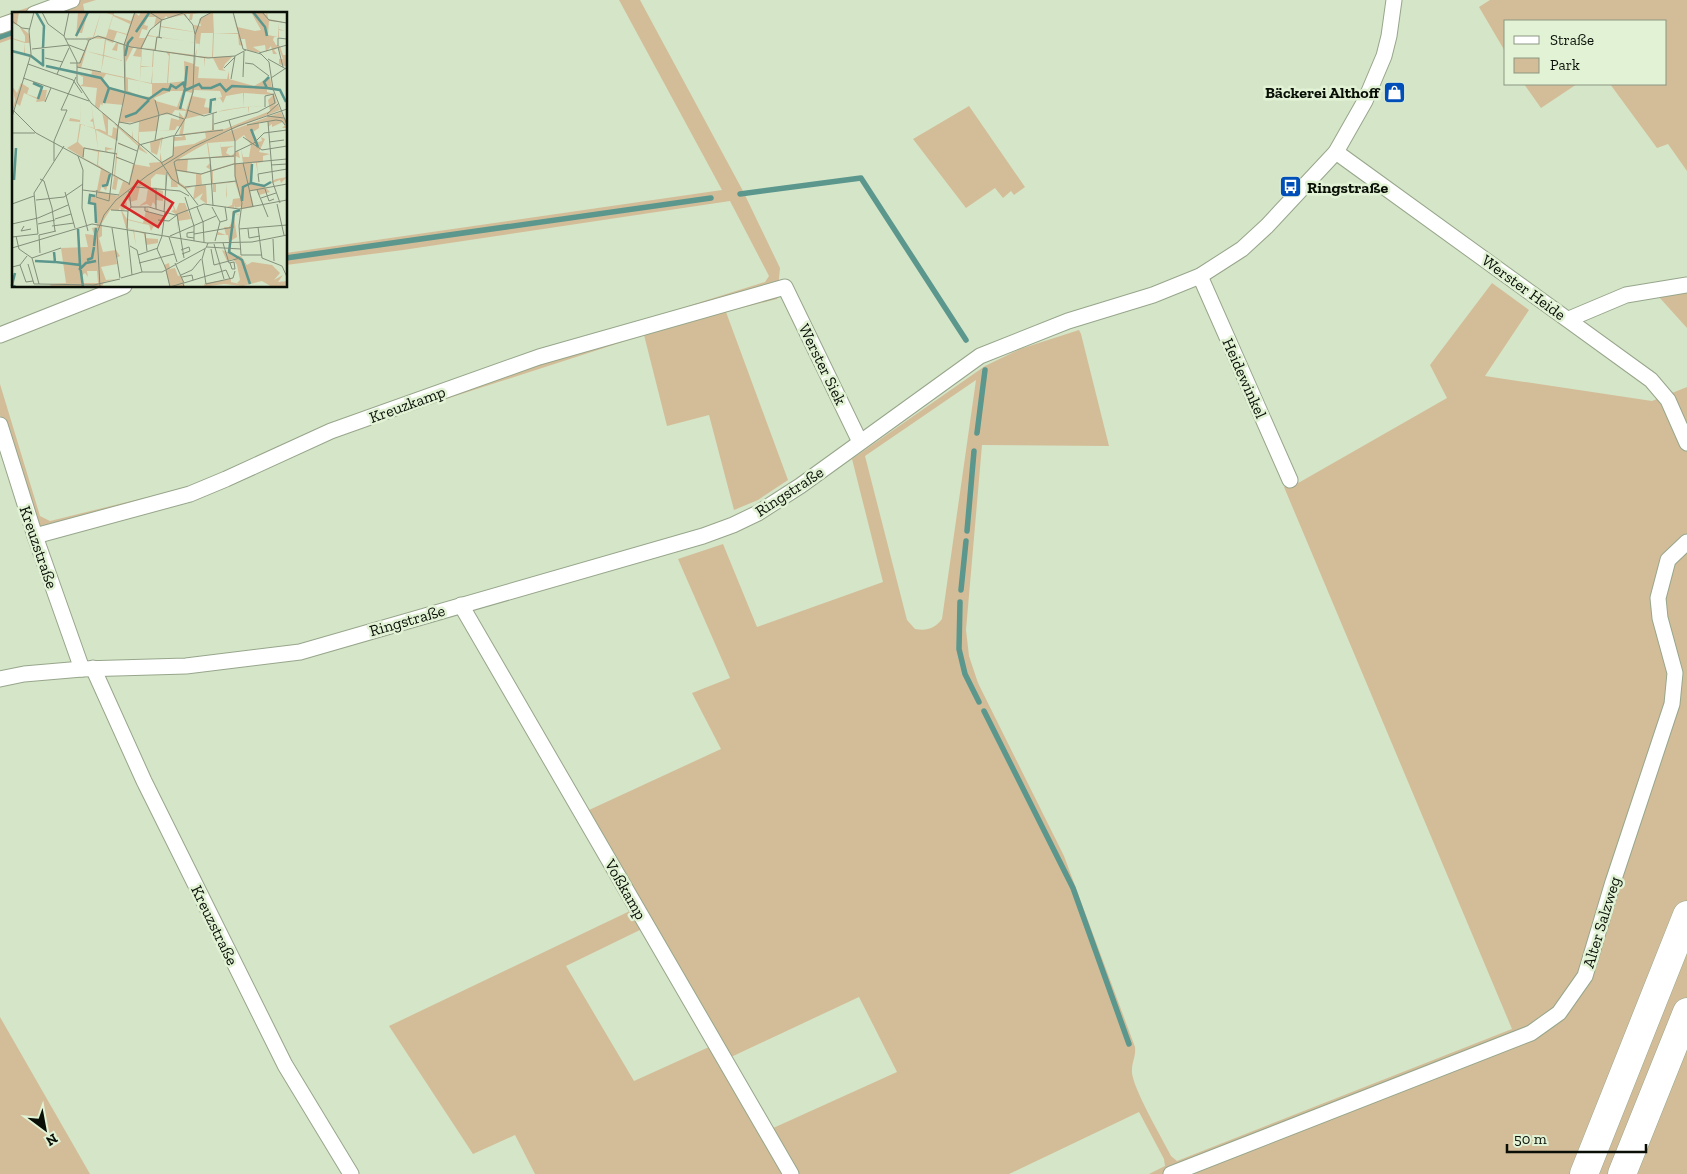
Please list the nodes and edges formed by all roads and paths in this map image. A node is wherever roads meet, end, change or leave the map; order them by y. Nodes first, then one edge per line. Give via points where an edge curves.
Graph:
1 (72, 0) edge
2 (1394, 0) edge
3 (39, 12) edge
4 (12, 22) edge
5 (0, 26) edge
6 (1336, 152) junction
7 (1200, 276) junction
8 (1687, 286) edge
9 (785, 287) joint
10 (119, 288) edge
11 (1569, 319) junction
12 (0, 335) edge
13 (0, 425) edge
14 (860, 442) junction
15 (1687, 443) edge
16 (1290, 480) dead end
17 (34, 536) junction
18 (1687, 542) edge
19 (461, 605) junction
20 (87, 669) junction
21 (0, 679) edge
22 (1687, 915) edge
23 (1687, 1012) edge
24 (351, 1174) edge
25 (791, 1174) edge
26 (1171, 1174) edge
27 (1584, 1174) edge
28 (1622, 1174) edge

1 - 3 street
2 - 6 street, Ringstraße via 1384,56 1365,101
4 - 5 street
6 - 7 street, Ringstraße via 1242,249
6 - 11 street, Werster Heide
7 - 14 street, Ringstraße via 1153,295 1068,321 980,356
7 - 16 street, Heidewinkel
8 - 11 street via 1626,295
9 - 14 street, Werster Siek
9 - 17 street, Kreuzkamp via 539,357 331,431 190,494
10 - 12 street
11 - 15 street, Werster Heide via 1651,380 1668,400
13 - 17 street, Kreuzstraße
14 - 19 street, Ringstraße via 800,486 733,525
17 - 20 street, Kreuzstraße
18 - 26 street, Alter Salzweg via 1668,560 1658,598 1660,618 1676,673 1672,704 1585,976 1559,1013 1531,1033
19 - 20 street, Ringstraße via 300,652 186,666
19 - 25 street, Voßkamp
20 - 21 street, Ringstraße
20 - 24 street, Kreuzstraße via 285,1065
22 - 27 highway
23 - 28 highway

